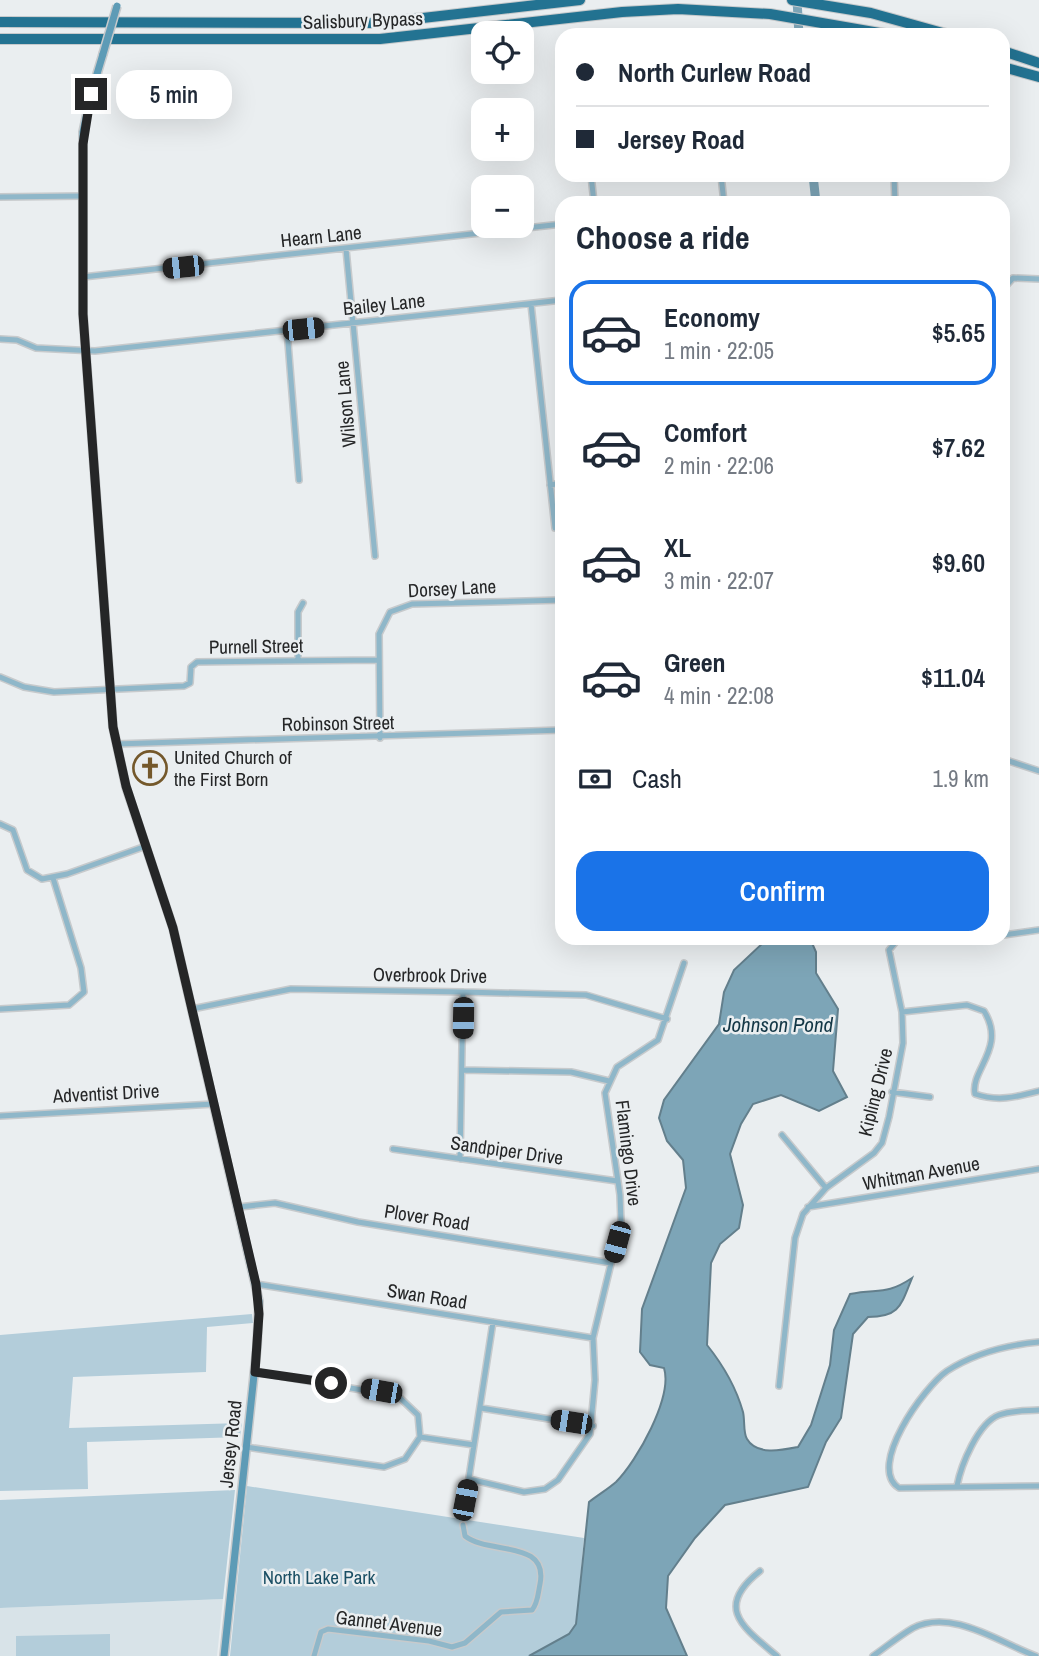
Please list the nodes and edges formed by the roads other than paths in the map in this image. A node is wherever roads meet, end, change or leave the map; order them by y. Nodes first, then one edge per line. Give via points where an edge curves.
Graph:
1 (580, 0) edge
2 (792, 0) edge
3 (118, 3) edge
4 (0, 22) edge
5 (859, 28) edge
6 (923, 28) edge
7 (0, 39) edge
8 (1010, 53) edge
9 (1039, 63) edge
10 (1010, 69) edge
11 (1039, 77) edge
12 (83, 196) junction
13 (0, 197) edge
14 (555, 225) edge
15 (346, 249) junction
16 (83, 277) junction
17 (1039, 279) edge
18 (1010, 281) edge
19 (555, 301) edge
20 (531, 304) junction
21 (353, 324) junction
22 (287, 330) junction
23 (0, 339) edge
24 (85, 350) junction
25 (299, 480) dead end
26 (550, 485) junction
27 (555, 485) edge
28 (555, 528) dead end
29 (375, 556) dead end
30 (555, 600) edge
31 (303, 603) dead end
32 (379, 660) junction
33 (298, 661) junction
34 (0, 677) edge
35 (110, 687) junction
36 (555, 730) edge
37 (380, 738) junction
38 (116, 744) junction
39 (1010, 761) edge
40 (1039, 771) edge
41 (0, 824) edge
42 (146, 846) junction
43 (53, 878) junction
44 (1039, 930) edge
45 (1010, 934) edge
46 (893, 945) edge
47 (684, 963) dead end
48 (463, 992) junction
49 (0, 1009) edge
50 (192, 1009) junction
51 (902, 1012) junction
52 (667, 1019) junction
53 (462, 1070) junction
54 (609, 1081) junction
55 (1039, 1091) edge
56 (892, 1092) junction
57 (930, 1097) dead end
58 (214, 1104) junction
59 (0, 1116) edge
60 (782, 1135) dead end
61 (393, 1149) dead end
62 (460, 1159) junction
63 (1039, 1169) edge
64 (617, 1181) junction
65 (827, 1188) junction
66 (239, 1207) junction
67 (808, 1207) junction
68 (611, 1263) junction
69 (256, 1284) junction
70 (494, 1322) junction
71 (593, 1338) junction
72 (1039, 1342) edge
73 (255, 1372) junction
74 (779, 1386) dead end
75 (481, 1408) junction
76 (1039, 1410) edge
77 (593, 1426) junction
78 (420, 1437) junction
79 (474, 1445) junction
80 (245, 1447) junction
81 (469, 1479) junction
82 (957, 1486) junction
83 (1039, 1486) edge
84 (463, 1516) dead end
85 (463, 1525) dead end
86 (760, 1571) dead end
87 (224, 1656) edge
88 (314, 1656) edge
89 (777, 1656) edge
90 (873, 1656) edge
91 (1036, 1656) edge

1 - 4 highway, Salisbury Bypass via 379,23
2 - 6 highway
3 - 12 street, Jersey Road, bridge via 85,120
5 - 7 highway, Salisbury Bypass via 736,11 622,12 380,39
8 - 9 highway
10 - 11 highway
12 - 13 street
12 - 16 street, Jersey Road
14 - 15 street, Hearn Lane
15 - 16 street, Hearn Lane
15 - 21 street, Wilson Lane
16 - 24 street, Jersey Road
17 - 18 street
19 - 20 street, Bailey Lane
20 - 21 street, Bailey Lane
20 - 26 street
21 - 22 street, Bailey Lane
21 - 29 street, Wilson Lane
22 - 24 street, Bailey Lane
22 - 25 street
23 - 24 street, Bailey Lane via 36,348
24 - 35 street, Jersey Road
26 - 27 street
26 - 28 street
30 - 32 street, Dorsey Lane via 401,606 383,622
31 - 33 street via 298,612
32 - 33 street, Purnell Street
32 - 37 street, Dorsey Lane
33 - 35 street, Purnell Street via 197,662 189,685
34 - 35 street via 44,691
35 - 38 street, Jersey Road
36 - 37 street, Robinson Street
37 - 38 street, Robinson Street
38 - 42 street, Jersey Road
39 - 40 street
41 - 43 street via 16,835 30,872 38,878
42 - 43 street
42 - 50 street, Jersey Road via 173,928
43 - 49 street via 84,992 69,1005
44 - 45 street
46 - 51 street, Kipling Drive via 888,957
47 - 52 street, Flamingo Drive
48 - 50 street, Overbrook Drive via 291,989
48 - 52 street, Overbrook Drive via 586,995
48 - 53 street
50 - 58 street, Jersey Road
51 - 55 street via 967,1005 984,1011 990,1045 975,1080 975,1094 1010,1099
51 - 56 street, Kipling Drive via 903,1043
52 - 54 street, Flamingo Drive via 653,1045 622,1061
53 - 54 street via 571,1072
53 - 62 street
54 - 64 street, Flamingo Drive via 604,1101
56 - 57 street
56 - 65 street, Kipling Drive via 882,1143
58 - 59 street, Adventist Drive
58 - 66 street, Jersey Road
60 - 65 street
61 - 62 street, Sandpiper Drive
62 - 64 street, Sandpiper Drive
63 - 67 street, Whitman Avenue
64 - 68 street, Flamingo Drive via 621,1222
65 - 67 street, Kipling Drive
66 - 68 street, Plover Road via 275,1203 358,1222
66 - 69 street, Jersey Road
67 - 74 street, Kipling Drive via 795,1238
68 - 71 street, Flamingo Drive
69 - 70 street, Swan Road
69 - 73 street, Jersey Road
70 - 71 street, Swan Road
70 - 75 street
71 - 77 street, Flamingo Drive
72 - 82 street via 981,1354 937,1379 912,1412 891,1454 887,1474 891,1482 900,1488
73 - 78 street via 398,1396 418,1415
73 - 80 street, Jersey Road
75 - 77 street
75 - 79 street
76 - 82 street via 992,1419 968,1451
77 - 81 street, Flamingo Drive via 558,1480 545,1489 524,1492
78 - 79 street
78 - 80 street via 405,1459 384,1467
79 - 81 street
80 - 87 street, Jersey Road
81 - 84 street
82 - 83 street
85 - 88 street, Gannet Avenue via 465,1536 475,1543 525,1552 538,1562 542,1574 532,1610 501,1612 465,1643 452,1647 429,1640 328,1629 321,1632
86 - 89 street via 741,1589 738,1619 744,1630
90 - 91 street via 914,1628 942,1621

